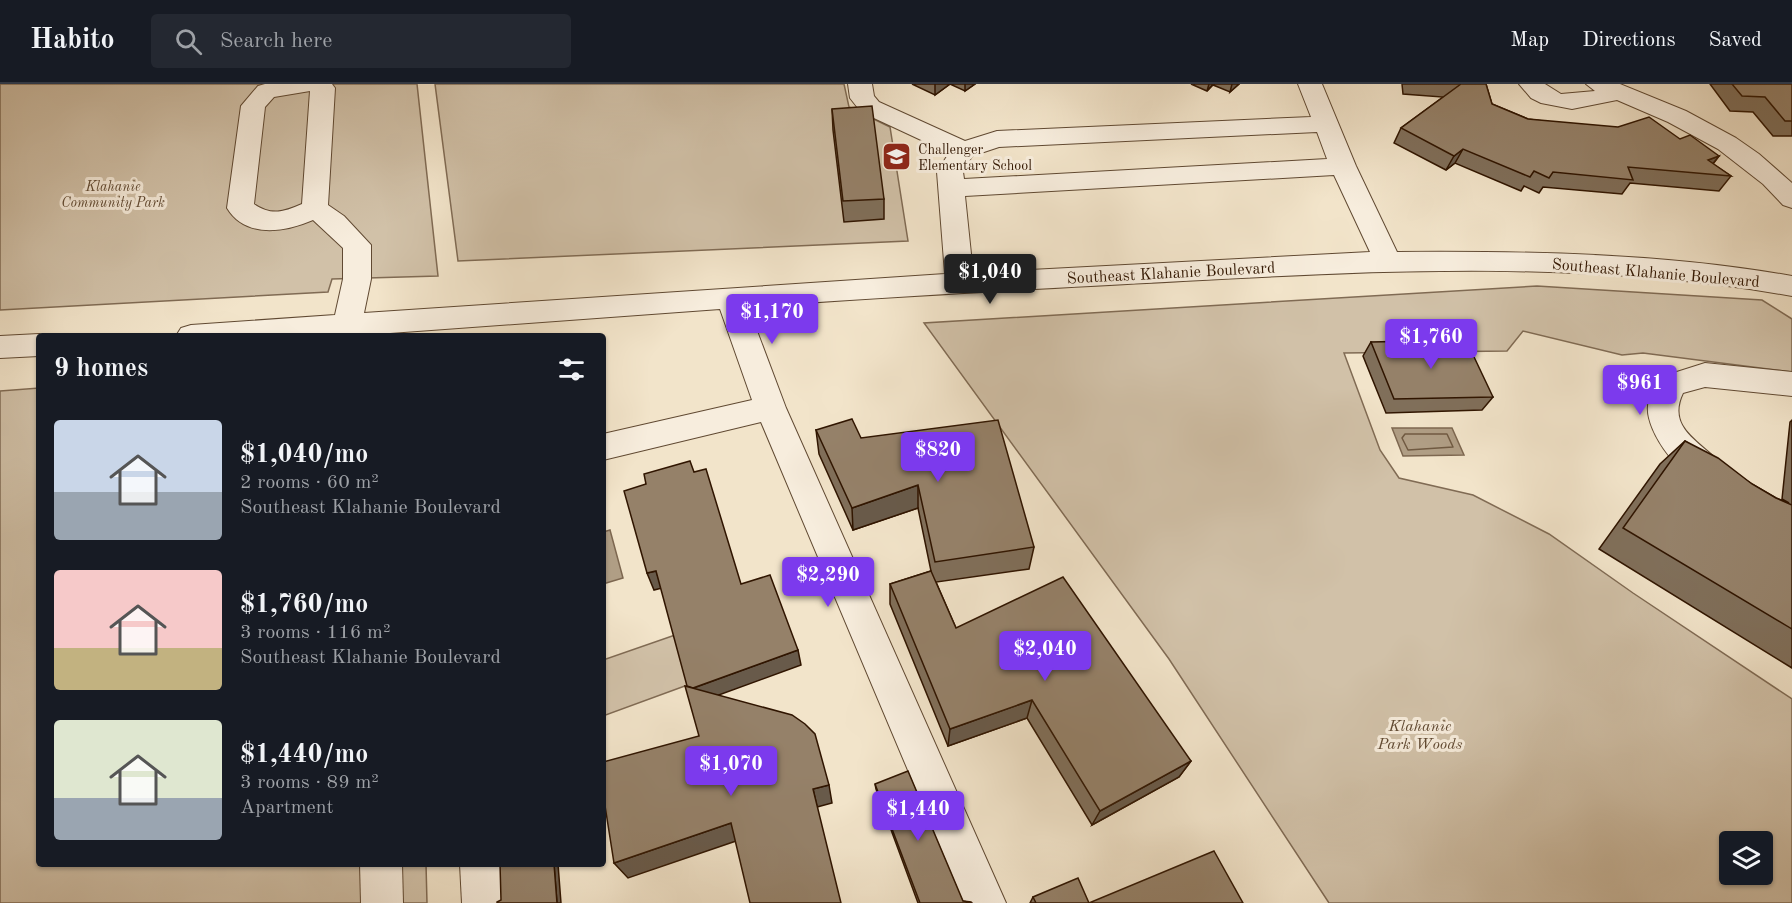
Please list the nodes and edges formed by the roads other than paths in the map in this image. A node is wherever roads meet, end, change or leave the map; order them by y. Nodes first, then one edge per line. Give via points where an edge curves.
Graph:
1 (310, 84) edge
2 (315, 84) edge
3 (860, 84) edge
4 (1310, 84) edge
5 (1531, 84) edge
6 (1609, 88) edge
7 (1328, 124) junction
8 (963, 150) junction
9 (1342, 166) junction
10 (952, 188) junction
11 (1792, 199) edge
12 (315, 209) junction
13 (1388, 262) junction
14 (960, 284) junction
15 (1792, 286) edge
16 (730, 298) junction
17 (478, 325) edge
18 (347, 326) junction
19 (377, 330) edge
20 (238, 333) edge
21 (36, 345) edge
22 (0, 347) edge
23 (1792, 384) edge
24 (770, 408) junction
25 (606, 446) edge
26 (1736, 492) edge
27 (381, 867) edge
28 (481, 867) edge
29 (382, 903) edge
30 (483, 903) edge
31 (986, 903) edge

1 - 12 street via 266,91 253,106 240,208 260,221 286,221
2 - 12 street via 323,88
3 - 8 street via 862,98 870,107
4 - 7 street
5 - 6 street via 1540,93 1564,102 1590,100
6 - 11 street via 1672,112 1714,134 1754,163
7 - 8 street via 997,139
7 - 9 street
8 - 10 street via 950,172
9 - 10 street
9 - 13 street
10 - 14 street
12 - 18 street via 357,245 357,279
13 - 14 street, Southeast Klahanie Boulevard
13 - 15 street, Southeast Klahanie Boulevard via 1592,264 1747,278
14 - 16 street, Southeast Klahanie Boulevard
16 - 17 street, Southeast Klahanie Boulevard
16 - 24 street
17 - 19 street, Southeast Klahanie Boulevard
18 - 19 street, Southeast Klahanie Boulevard
18 - 20 street, Southeast Klahanie Boulevard
21 - 22 street
23 - 26 street via 1705,375 1672,385 1663,406 1677,443 1695,462
24 - 25 street
24 - 31 street
27 - 29 street
28 - 30 street

